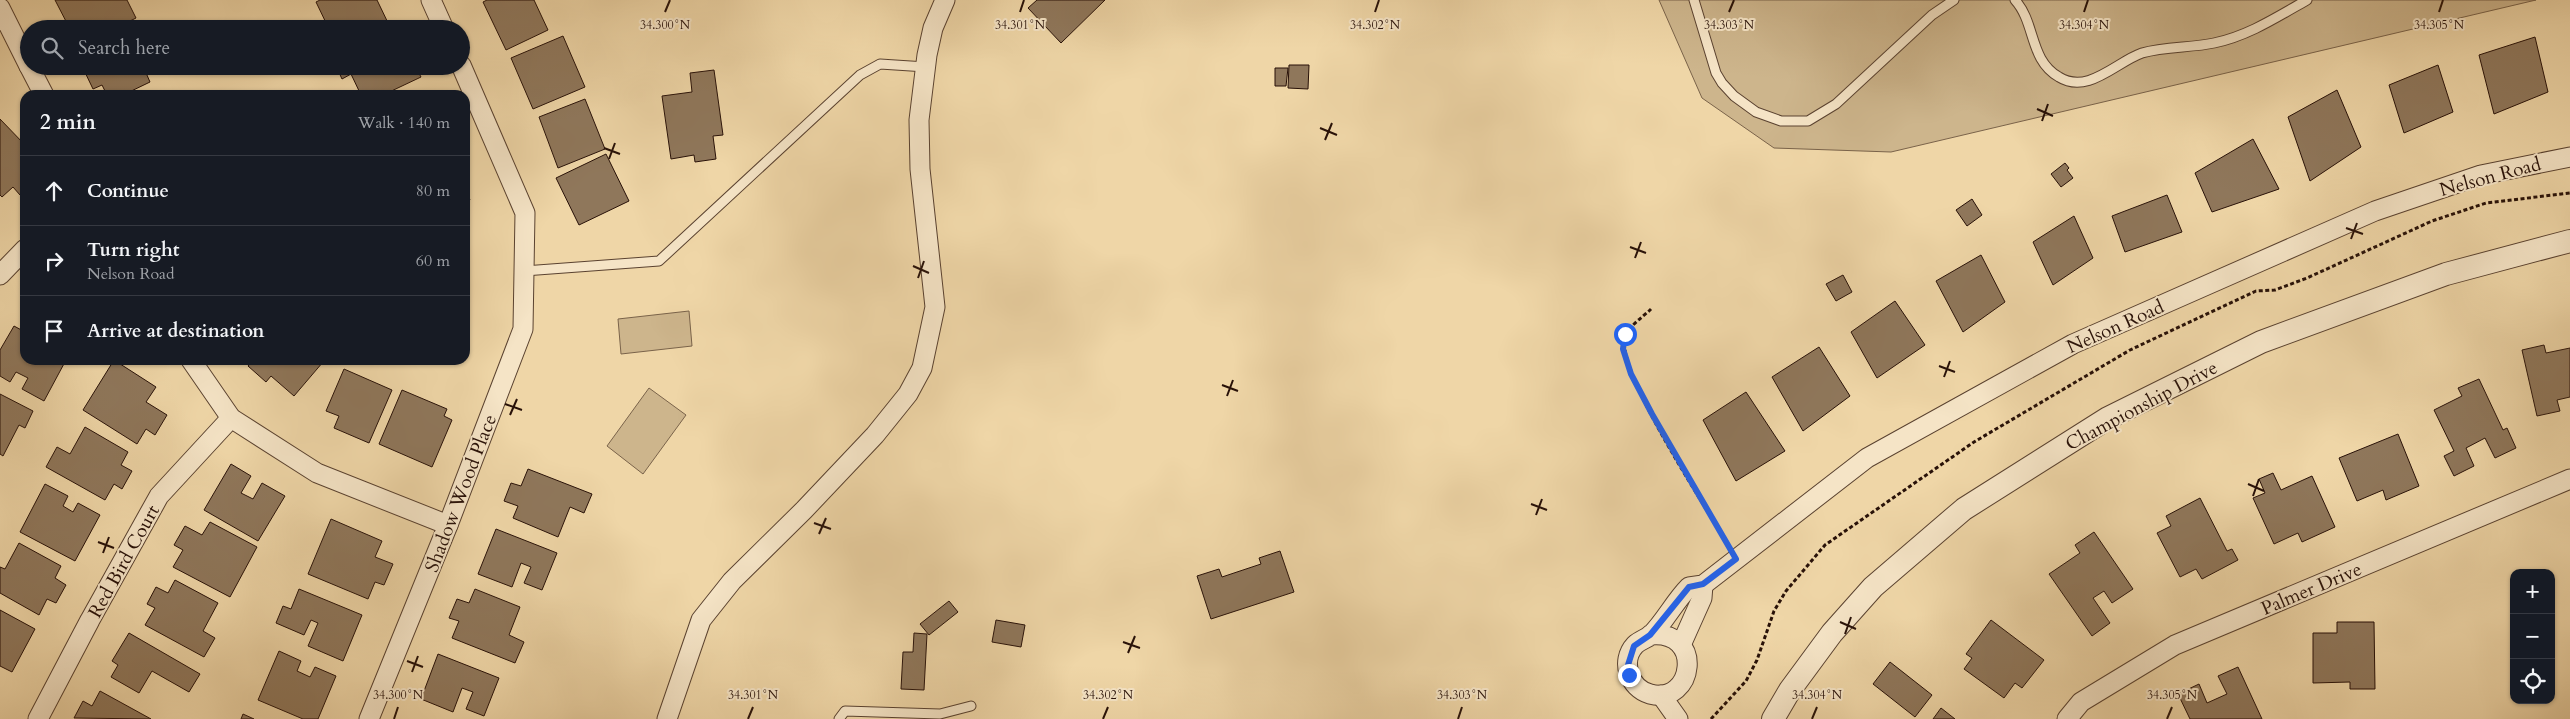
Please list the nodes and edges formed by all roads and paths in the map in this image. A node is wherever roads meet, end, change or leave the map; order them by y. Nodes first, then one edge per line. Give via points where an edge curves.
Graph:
1 (431, 0) edge
2 (946, 0) edge
3 (1694, 0) edge
4 (1954, 0) edge
5 (2014, 0) edge
6 (2307, 0) edge
7 (0, 8) edge
8 (440, 20) edge
9 (20, 48) edge
10 (926, 67) junction
11 (34, 75) edge
12 (465, 75) edge
13 (41, 90) edge
14 (2570, 156) edge
15 (2570, 241) edge
16 (20, 254) edge
17 (524, 272) junction
18 (0, 275) edge
19 (1651, 309) dead end
20 (194, 365) edge
21 (231, 418) junction
22 (2570, 479) edge
23 (448, 525) junction
24 (1736, 559) junction
25 (1703, 584) junction
26 (1650, 635) junction
27 (1681, 645) junction
28 (1661, 695) junction
29 (971, 706) dead end
30 (38, 719) edge
31 (369, 719) edge
32 (667, 719) edge
33 (839, 719) edge
34 (1678, 719) edge
35 (1773, 719) edge
36 (2067, 719) edge

1 - 8 street
2 - 10 street via 933,28
3 - 4 lane via 1722,84 1756,112 1781,121 1799,122 1816,117 1836,104 1932,15
5 - 6 lane via 2023,12 2044,65 2060,78 2075,82 2093,79 2142,53 2213,44 2245,34
7 - 9 street
10 - 17 lane via 880,64 860,75 660,261
10 - 32 street via 919,120 920,169 936,307 922,368 908,394 875,435 732,581 701,620
11 - 13 street
12 - 17 street, Shadow Wood Place via 525,212
14 - 24 street, Nelson Road via 2481,175 2374,211 2073,344 1867,458
15 - 35 street, Championship Drive via 2446,274 2261,342 2108,418 1964,509 1872,587 1832,633
16 - 18 street
17 - 23 street, Shadow Wood Place via 524,329
19 - 24 path via 1625,334 1623,349 1631,374
20 - 21 street
21 - 23 street via 316,473
21 - 30 street, Red Bird Court via 160,496
22 - 36 street, Palmer Drive via 2175,645 2081,702
23 - 31 street, Shadow Wood Place
24 - 25 street, Nelson Road
25 - 26 street, Nelson Road via 1689,587
25 - 27 street via 1702,598
26 - 27 street via 1666,635
26 - 28 street, Nelson Road via 1634,646 1628,665 1629,675 1642,690
27 - 28 street via 1688,662 1684,680 1678,687
28 - 34 street
29 - 33 lane via 940,714 845,711

